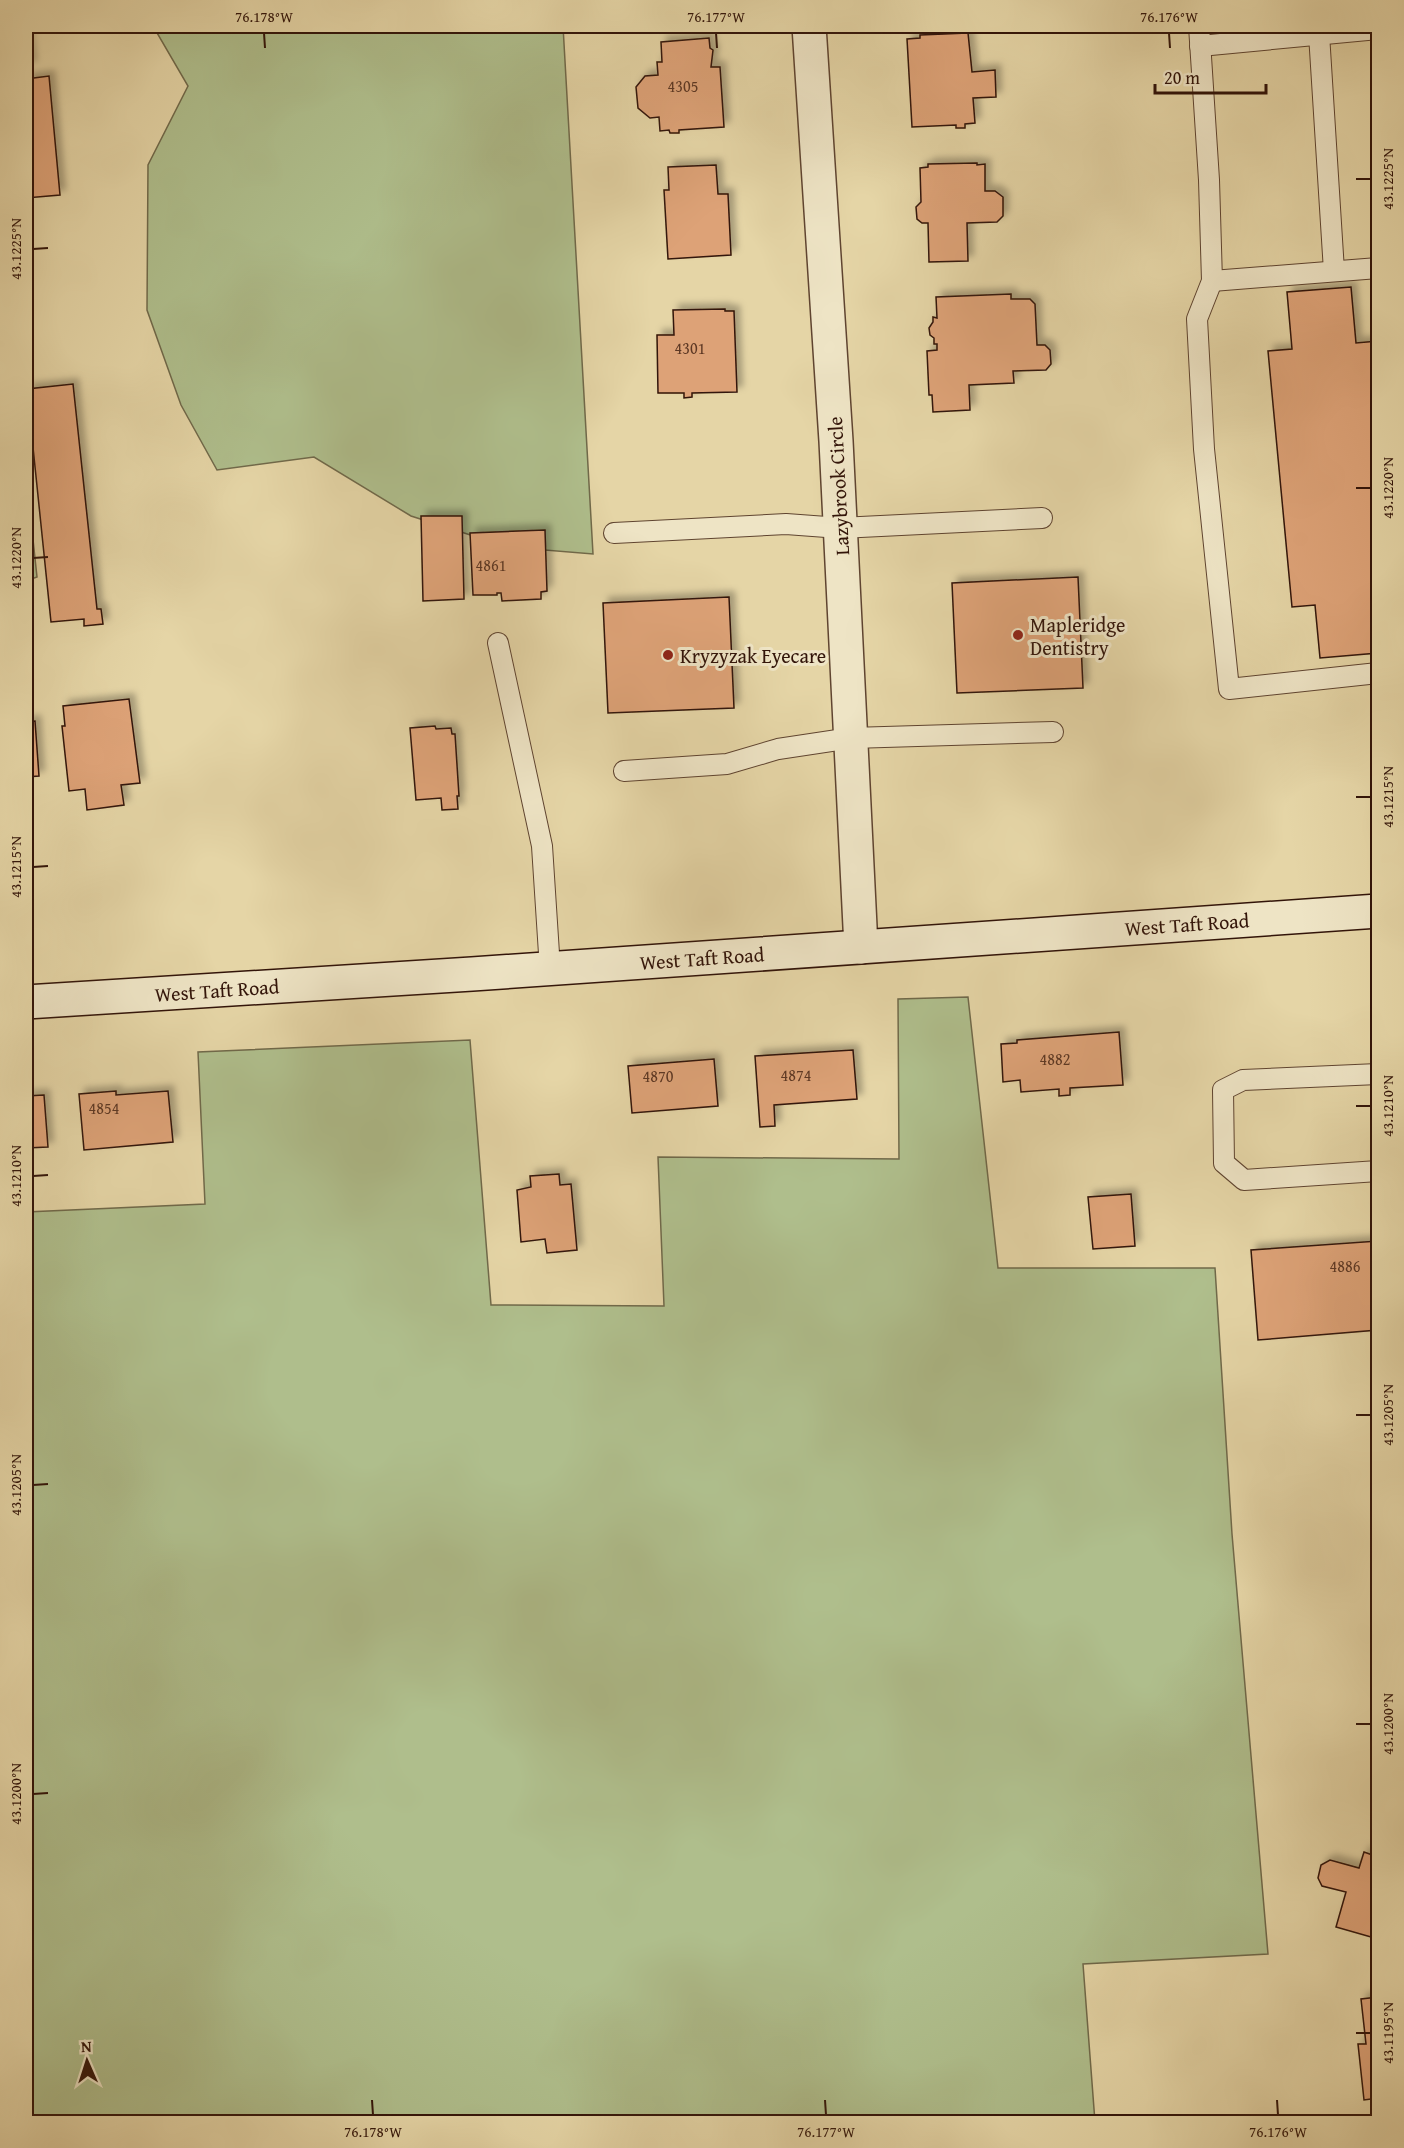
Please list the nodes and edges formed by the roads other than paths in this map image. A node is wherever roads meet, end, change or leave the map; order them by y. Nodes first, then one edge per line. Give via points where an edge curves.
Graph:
1 (809, 26) edge
2 (1199, 26) edge
3 (1378, 29) edge
4 (1319, 34) junction
5 (1200, 46) junction
6 (1378, 268) edge
7 (1334, 272) junction
8 (1212, 281) junction
9 (1042, 518) dead end
10 (840, 528) junction
11 (614, 533) dead end
12 (498, 643) dead end
13 (1378, 673) edge
14 (1053, 732) dead end
15 (851, 738) junction
16 (624, 771) dead end
17 (1378, 911) edge
18 (861, 947) junction
19 (550, 969) junction
20 (26, 1002) edge
21 (1378, 1074) edge
22 (1378, 1171) edge

1 - 10 main road, Lazybrook Circle
2 - 5 lane
3 - 4 lane
4 - 5 lane
4 - 7 lane
5 - 8 lane
6 - 7 lane
7 - 8 lane
8 - 13 lane via 1197,320 1204,449 1229,689
9 - 10 lane
10 - 11 lane via 786,524
10 - 15 main road, Lazybrook Circle
12 - 19 lane via 542,846
14 - 15 lane
15 - 16 lane via 778,749 727,764
15 - 18 main road, Lazybrook Circle
17 - 18 main road, West Taft Road
18 - 19 main road, West Taft Road
19 - 20 main road, West Taft Road
21 - 22 lane via 1243,1080 1223,1090 1224,1163 1244,1180

